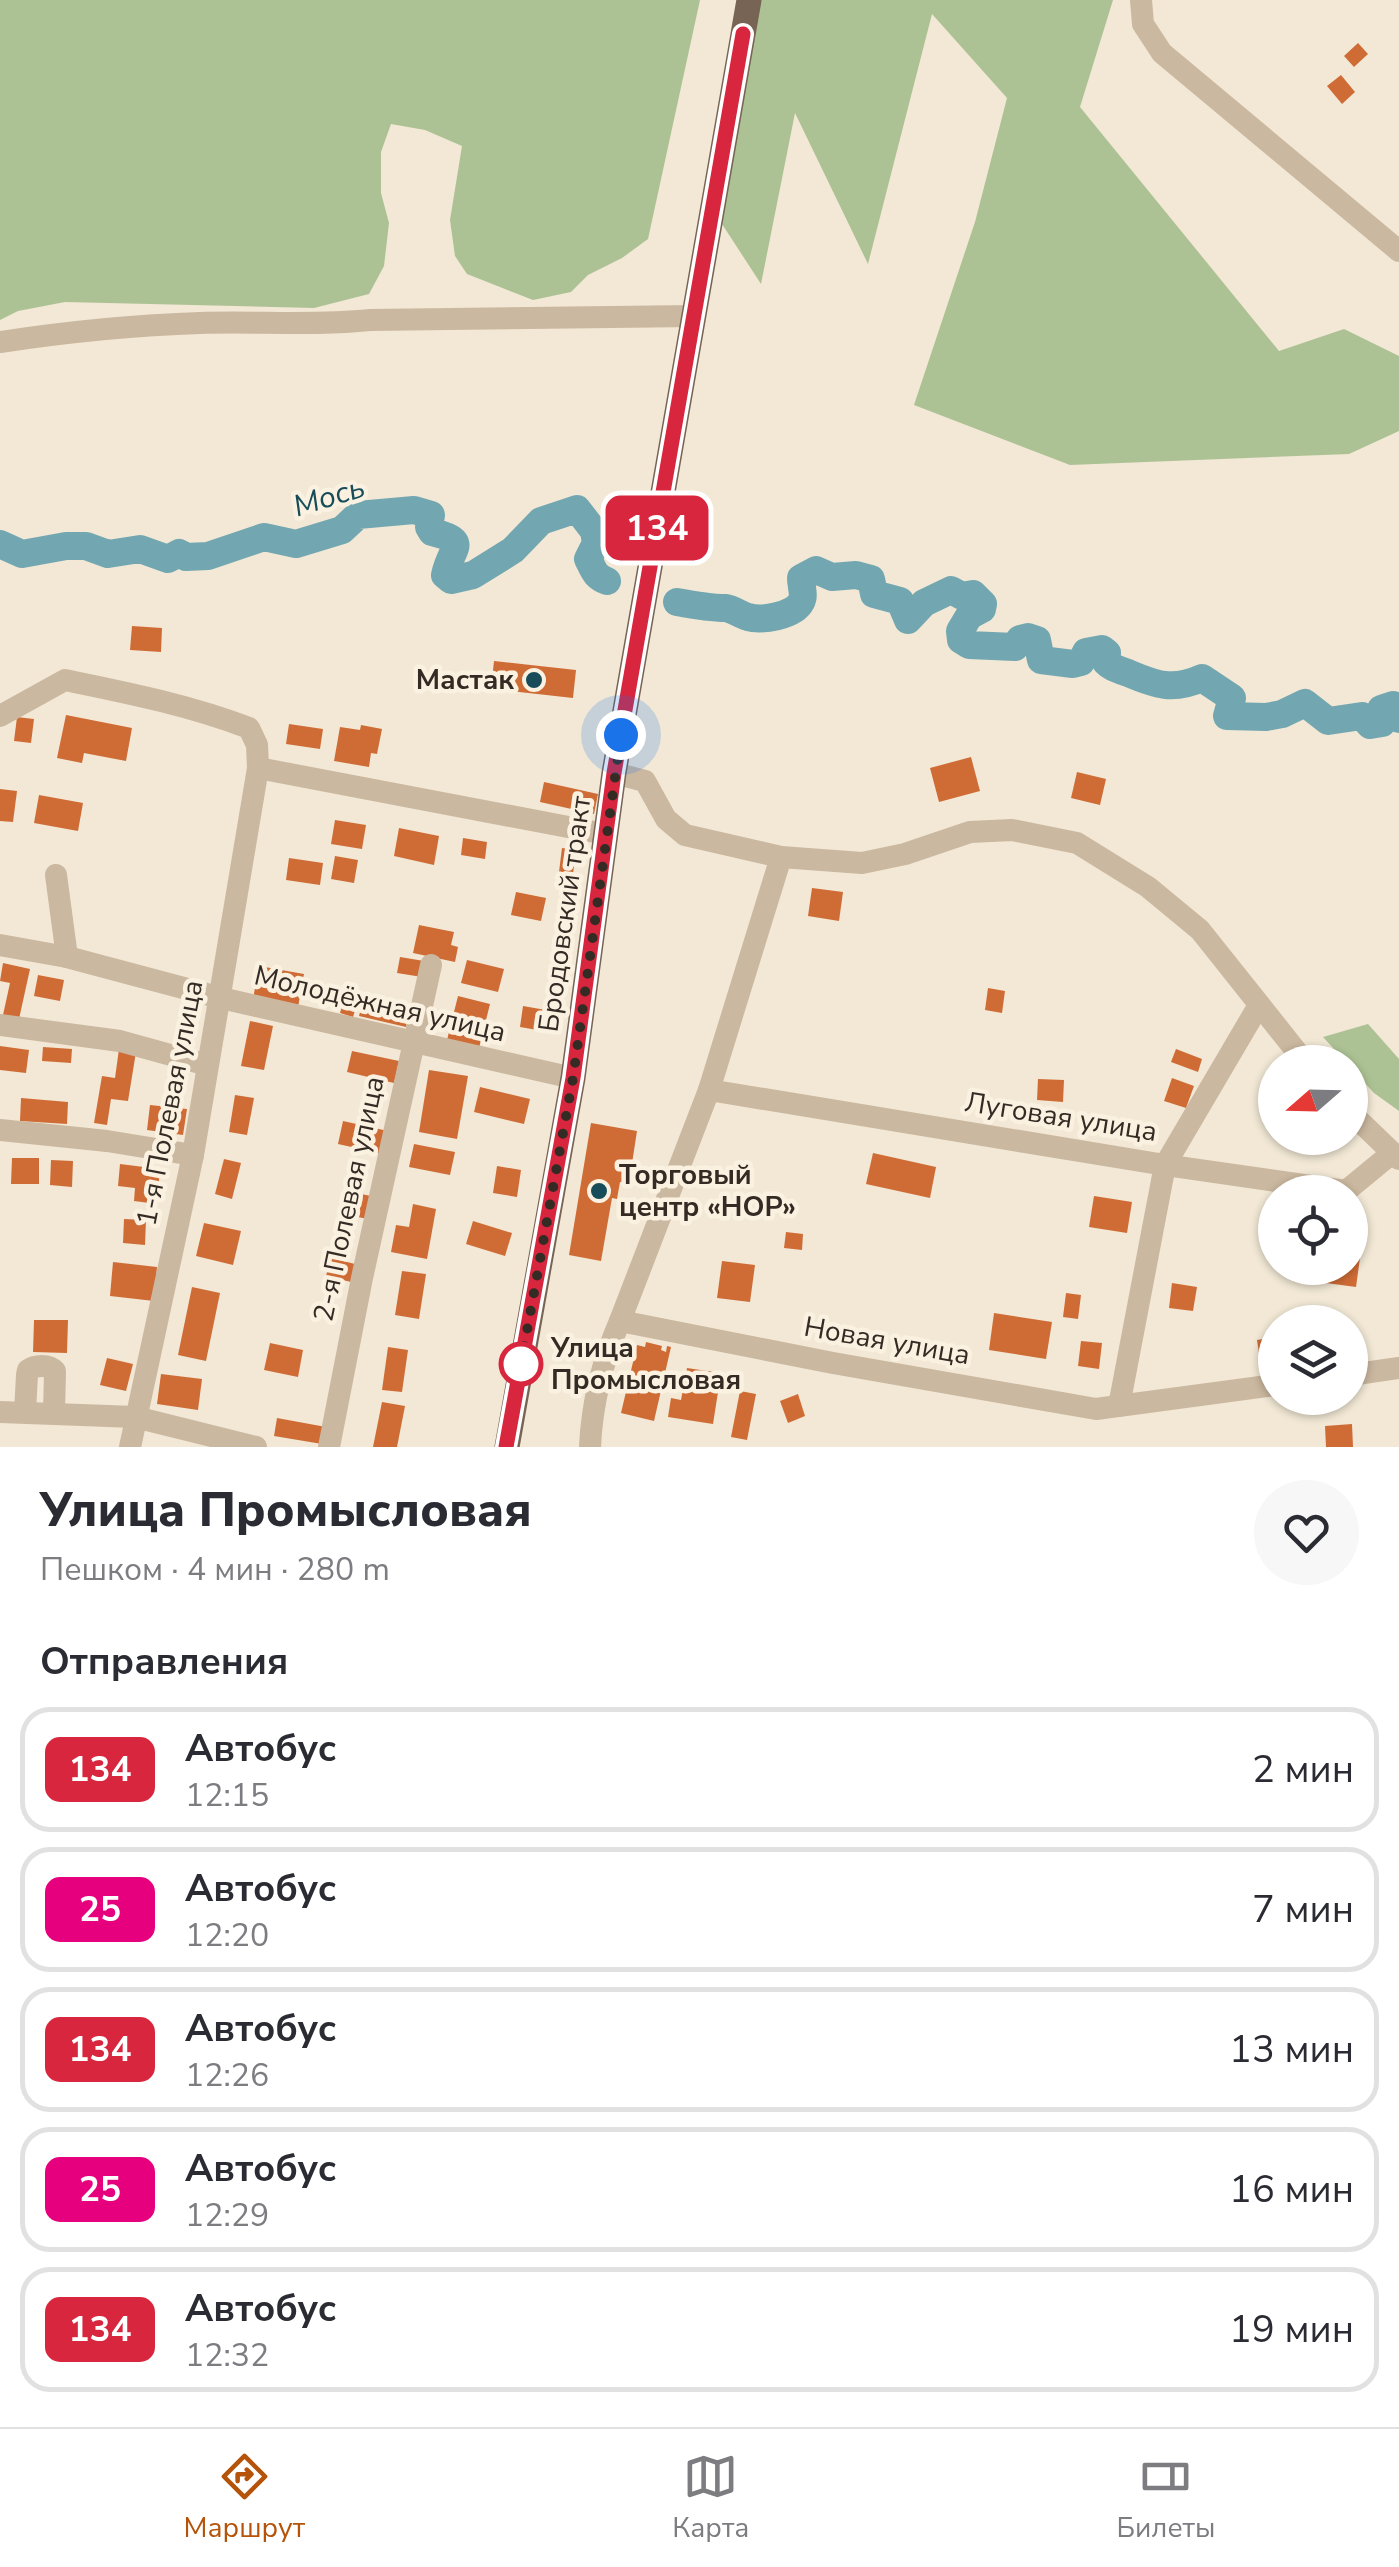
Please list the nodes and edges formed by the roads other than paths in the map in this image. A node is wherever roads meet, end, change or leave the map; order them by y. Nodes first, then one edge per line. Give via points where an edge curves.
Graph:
1 (749, 0) edge
2 (1142, 0) edge
3 (1399, 251) edge
4 (694, 316) junction
5 (0, 342) edge
6 (0, 716) edge
7 (258, 768) junction
8 (614, 773) junction
9 (604, 834) junction
10 (782, 856) junction
11 (56, 875) dead end
12 (0, 946) edge
13 (67, 957) junction
14 (431, 965) dead end
15 (221, 998) junction
16 (1258, 1005) junction
17 (0, 1024) edge
18 (414, 1044) junction
19 (1290, 1045) edge
20 (207, 1065) junction
21 (573, 1078) junction
22 (709, 1090) junction
23 (0, 1130) edge
24 (1368, 1130) edge
25 (193, 1155) junction
26 (1395, 1156) edge
27 (1165, 1164) junction
28 (620, 1321) junction
29 (1399, 1368) edge
30 (1368, 1372) edge
31 (1258, 1387) edge
32 (1119, 1406) junction
33 (0, 1412) edge
34 (25, 1412) junction
35 (54, 1413) junction
36 (135, 1417) junction
37 (130, 1447) edge
38 (256, 1447) edge
39 (329, 1447) edge
40 (506, 1447) edge
41 (590, 1447) edge

1 - 4 main road, Бродовский тракт
2 - 3 street via 1143,24 1162,53
4 - 5 street via 203,323
4 - 8 main road, Бродовский тракт
6 - 7 street via 65,680 171,702 249,728
7 - 9 street
7 - 15 street, 1-я Полевая улица
8 - 9 main road, Бродовский тракт
8 - 10 street via 645,781 666,819 686,835
9 - 21 main road, Бродовский тракт
10 - 16 street via 862,863 970,832 1012,830 1077,843 1148,887 1200,930
10 - 22 street
11 - 13 street
12 - 13 street, Молодёжная улица
13 - 15 street, Молодёжная улица
14 - 18 street, 2-я Полевая улица
15 - 18 street, Молодёжная улица
15 - 20 street, 1-я Полевая улица
16 - 19 street
16 - 27 street
17 - 20 street via 120,1041
18 - 21 street, Молодёжная улица
18 - 39 street, 2-я Полевая улица
20 - 25 street, 1-я Полевая улица
21 - 40 main road, Бродовский тракт
22 - 27 street, Луговая улица
22 - 28 street
23 - 25 street
24 - 26 street
25 - 36 street, 1-я Полевая улица
26 - 27 street, Луговая улица via 1346,1190
27 - 32 street
28 - 32 street, Новая улица via 1096,1408
28 - 41 street via 595,1392
29 - 30 street
31 - 32 street, Новая улица
33 - 34 street
34 - 35 street
34 - 35 street via 27,1375 50,1366 56,1371
35 - 36 street
36 - 37 street, 1-я Полевая улица
36 - 38 street

